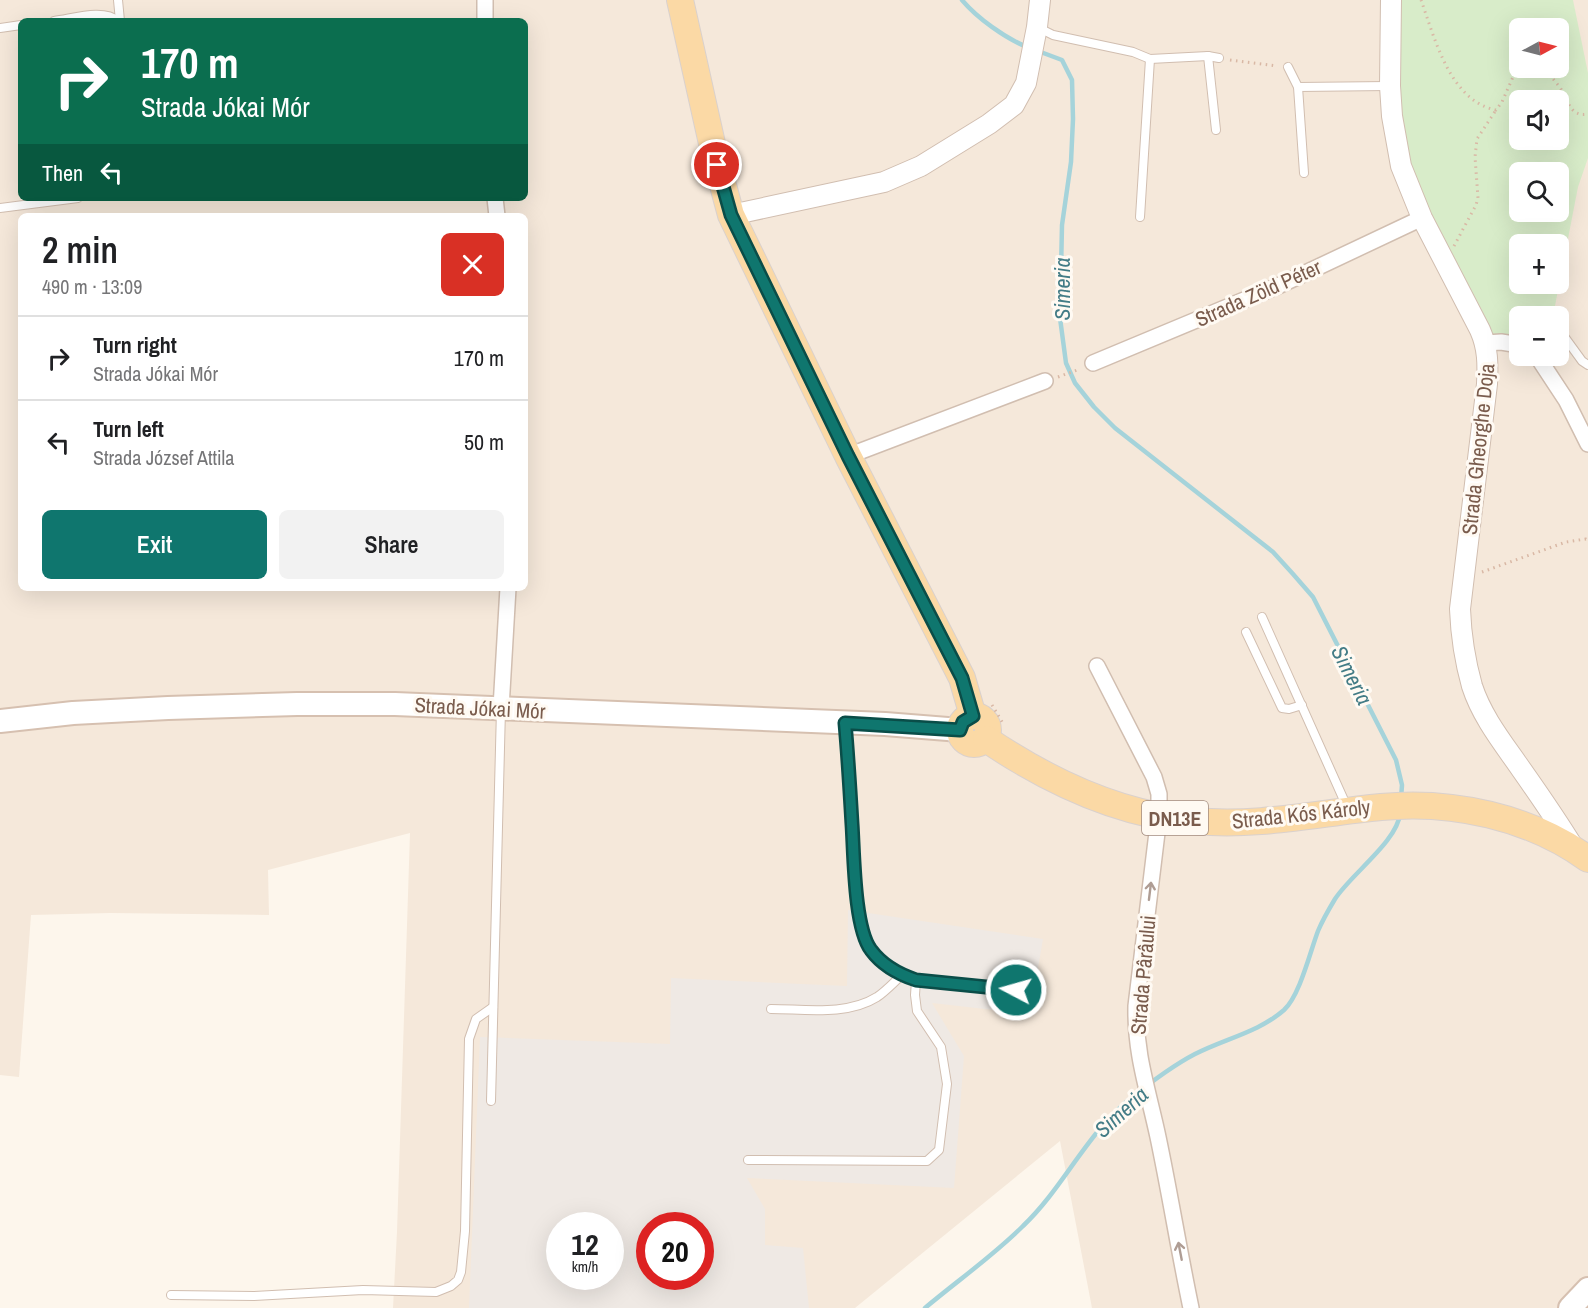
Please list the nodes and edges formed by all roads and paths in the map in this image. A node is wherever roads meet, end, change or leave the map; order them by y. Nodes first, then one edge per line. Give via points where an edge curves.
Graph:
1 (118, 0) edge
2 (484, 0) edge
3 (680, 0) edge
4 (1040, 0) edge
5 (1391, 0) edge
6 (1421, 0) edge
7 (77, 18) edge
8 (114, 18) edge
9 (119, 18) edge
10 (485, 18) edge
11 (18, 26) edge
12 (1037, 27) junction
13 (0, 28) edge
14 (1208, 56) junction
15 (1150, 58) junction
16 (1220, 58) joint
17 (1288, 67) joint
18 (1390, 86) junction
19 (1298, 87) junction
20 (1496, 110) junction
21 (1588, 114) edge
22 (1216, 130) dead end
23 (1304, 173) dead end
24 (55, 201) edge
25 (0, 208) edge
26 (731, 215) junction
27 (1140, 217) dead end
28 (1422, 219) junction
29 (1440, 255) junction
30 (1486, 343) junction
31 (1509, 343) edge
32 (1569, 343) edge
33 (1588, 365) edge
34 (1087, 366) joint
35 (1544, 366) edge
36 (1062, 376) dead end
37 (1045, 381) dead end
38 (1588, 444) edge
39 (848, 456) junction
40 (1588, 541) edge
41 (1463, 578) junction
42 (508, 591) edge
43 (1262, 617) dead end
44 (1245, 632) dead end
45 (1097, 666) dead end
46 (1302, 705) junction
47 (501, 708) junction
48 (0, 721) edge
49 (845, 723) junction
50 (966, 723) junction
51 (1349, 811) junction
52 (1159, 816) junction
53 (1582, 855) edge
54 (902, 975) junction
55 (916, 980) junction
56 (1016, 990) dead end
57 (493, 1007) junction
58 (771, 1009) dead end
59 (491, 1101) dead end
60 (748, 1160) dead end
61 (1588, 1289) edge
62 (171, 1295) dead end
63 (1191, 1308) edge
64 (1570, 1308) edge

1 - 9 lane
2 - 10 street
3 - 26 main road, DN13E
4 - 12 street
5 - 18 street, Strada Gheorghe Doja
6 - 20 path via 1452,75 1464,93
7 - 8 lane
11 - 13 lane
12 - 15 lane via 1053,35
12 - 26 street via 1021,94 1005,113 970,136 902,176 867,188
14 - 15 lane
14 - 16 lane
14 - 22 lane
15 - 27 lane
16 - 17 path
17 - 19 lane
18 - 19 lane
18 - 28 street, Strada Gheorghe Doja via 1401,166
19 - 23 lane
20 - 21 path via 1513,77 1532,71 1549,72 1572,111
20 - 29 path via 1477,139 1476,206 1455,246
24 - 25 lane
26 - 39 main road, DN13E
28 - 29 street, Strada Gheorghe Doja
28 - 34 street, Strada Zöld Péter via 1278,286
29 - 30 street, Strada Gheorghe Doja
30 - 31 street
30 - 41 street, Strada Gheorghe Doja via 1487,384
32 - 33 lane
34 - 36 path
35 - 38 street
37 - 39 street
39 - 50 main road, DN13E via 962,678
40 - 41 path via 1566,542
41 - 53 street, Strada Gheorghe Doja via 1461,631 1479,702 1495,732
42 - 47 street
43 - 46 lane
44 - 46 lane via 1282,708
45 - 52 street, Strada Pârâului via 1154,777
46 - 51 lane
47 - 48 main road, Strada Jókai Mór via 297,704 123,710
47 - 49 main road, Strada Jókai Mór
47 - 57 lane
49 - 50 main road, Strada Jókai Mór
49 - 54 lane via 855,877 863,934 870,949
50 - 52 main road, Strada Kós Károly / DN13E via 980,718 986,723 986,739 1076,789
51 - 52 main road, Strada Kós Károly / DN13E via 1240,823
51 - 53 main road, Strada Kós Károly / DN13E via 1413,805 1486,814 1541,833
63 -> 52 street, Strada Pârâului via 1136,1032
54 - 55 lane
54 - 58 lane via 876,997 856,1005 837,1009
55 - 56 lane
55 - 60 lane via 917,1011 941,1047 947,1084 939,1150 927,1161
57 - 59 lane
57 - 62 lane via 476,1019 469,1039 465,1231 458,1280 436,1293 363,1290 254,1296
61 - 64 main road

